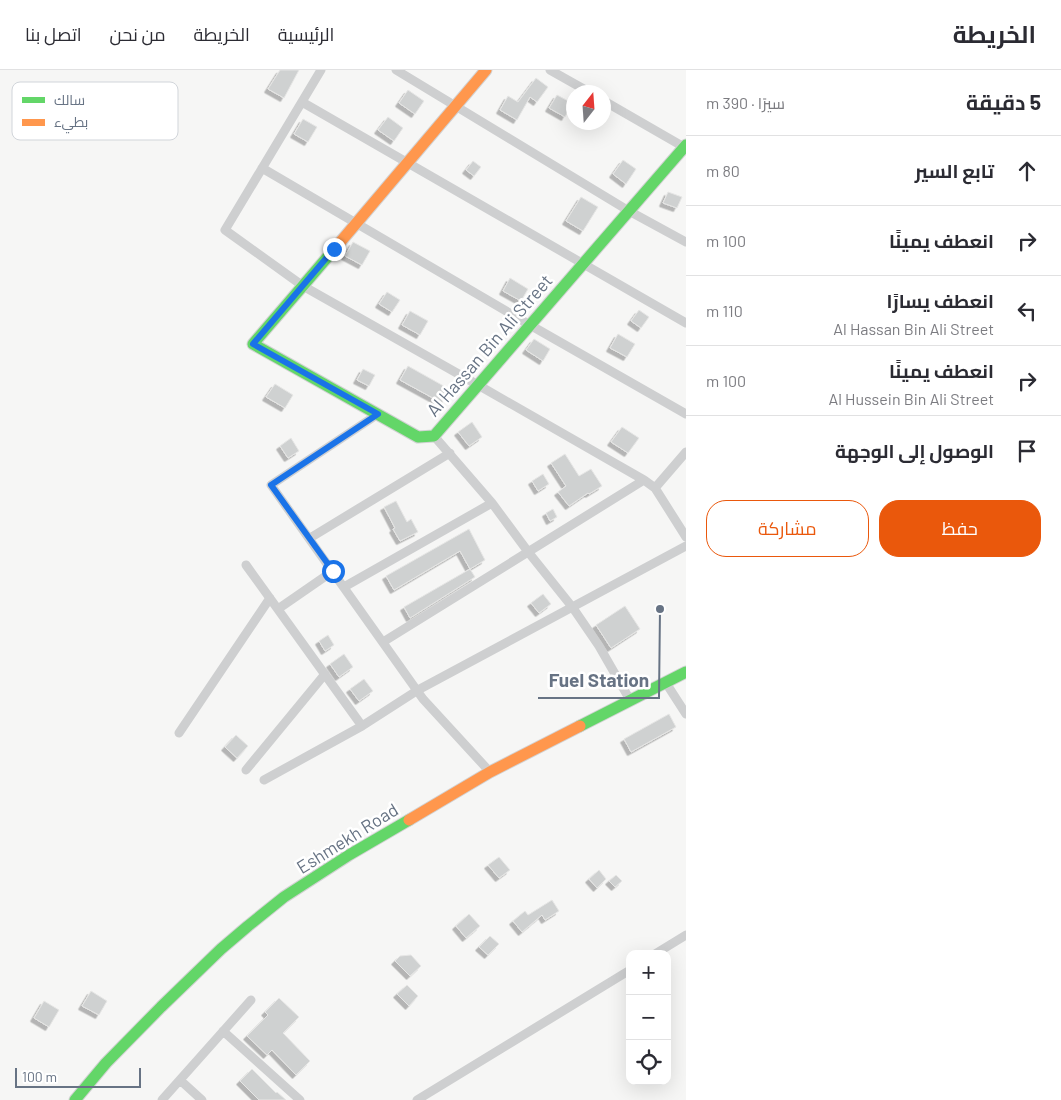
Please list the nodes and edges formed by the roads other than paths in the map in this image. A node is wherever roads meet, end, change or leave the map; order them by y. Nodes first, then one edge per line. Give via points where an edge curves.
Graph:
1 (321, 70) edge
2 (396, 70) edge
3 (486, 70) edge
4 (550, 70) edge
5 (577, 85) edge
6 (302, 102) junction
7 (611, 105) edge
8 (456, 106) junction
9 (685, 147) edge
10 (407, 163) junction
11 (262, 168) junction
12 (629, 211) junction
13 (356, 224) junction
14 (686, 242) edge
15 (582, 264) junction
16 (303, 286) junction
17 (686, 324) edge
18 (530, 325) junction
19 (478, 385) junction
20 (378, 414) junction
21 (686, 414) edge
22 (434, 436) junction
23 (686, 452) edge
24 (450, 453) junction
25 (644, 480) junction
26 (655, 488) junction
27 (492, 503) junction
28 (686, 537) edge
29 (310, 538) junction
30 (686, 546) edge
31 (528, 553) junction
32 (246, 565) dead end
33 (333, 571) junction
34 (344, 587) junction
35 (270, 598) junction
36 (573, 608) junction
37 (278, 609) junction
38 (383, 642) junction
39 (686, 672) edge
40 (325, 674) junction
41 (666, 683) junction
42 (418, 690) junction
43 (630, 700) junction
44 (686, 714) edge
45 (362, 726) junction
46 (179, 733) dead end
47 (246, 770) dead end
48 (490, 772) junction
49 (264, 780) dead end
50 (686, 935) edge
51 (662, 950) edge
52 (626, 972) edge
53 (251, 1000) dead end
54 (223, 1031) junction
55 (180, 1080) junction
56 (80, 1098) edge
57 (162, 1100) edge
58 (202, 1100) edge
59 (300, 1100) edge
60 (417, 1100) edge

1 - 6 street
2 - 8 street
3 - 8 main road
4 - 5 street
6 - 10 street
6 - 11 street
7 - 9 street
8 - 10 main road
8 - 12 street
9 - 12 main road, Al Hassan Bin Ali Street
10 - 13 main road
10 - 15 street
11 - 13 street
11 - 16 street via 225,230
12 - 14 street
12 - 15 main road, Al Hassan Bin Ali Street
13 - 16 main road
13 - 18 street
15 - 17 street
15 - 18 main road, Al Hassan Bin Ali Street
16 - 19 street
16 - 20 main road, Al Hassan Bin Ali Street via 253,344
18 - 19 main road, Al Hassan Bin Ali Street
18 - 21 street
19 - 22 main road, Al Hassan Bin Ali Street
19 - 25 street
20 - 22 main road, Al Hassan Bin Ali Street via 418,437
20 - 29 street via 271,485
22 - 24 street
23 - 26 street
24 - 27 street
24 - 29 street
25 - 26 street
25 - 31 street
26 - 28 street
27 - 31 street
27 - 34 street
29 - 33 street
30 - 36 street
31 - 36 street
31 - 38 street
32 - 35 street
33 - 34 street
33 - 37 street
34 - 38 street
35 - 37 street
35 - 46 street
36 - 42 street
36 - 43 street
37 - 40 street
38 - 42 street
39 - 41 main road, Eshmekh Road
40 - 45 street
40 - 47 street
41 - 43 main road, Eshmekh Road
41 - 44 street
42 - 45 street
42 - 48 street
43 - 48 main road, Eshmekh Road
45 - 49 street
48 - 56 main road, Eshmekh Road via 350,855 248,926 106,1063
50 - 51 street
52 - 60 street
53 - 54 street
54 - 55 street
54 - 59 street
55 - 57 street
55 - 58 street

